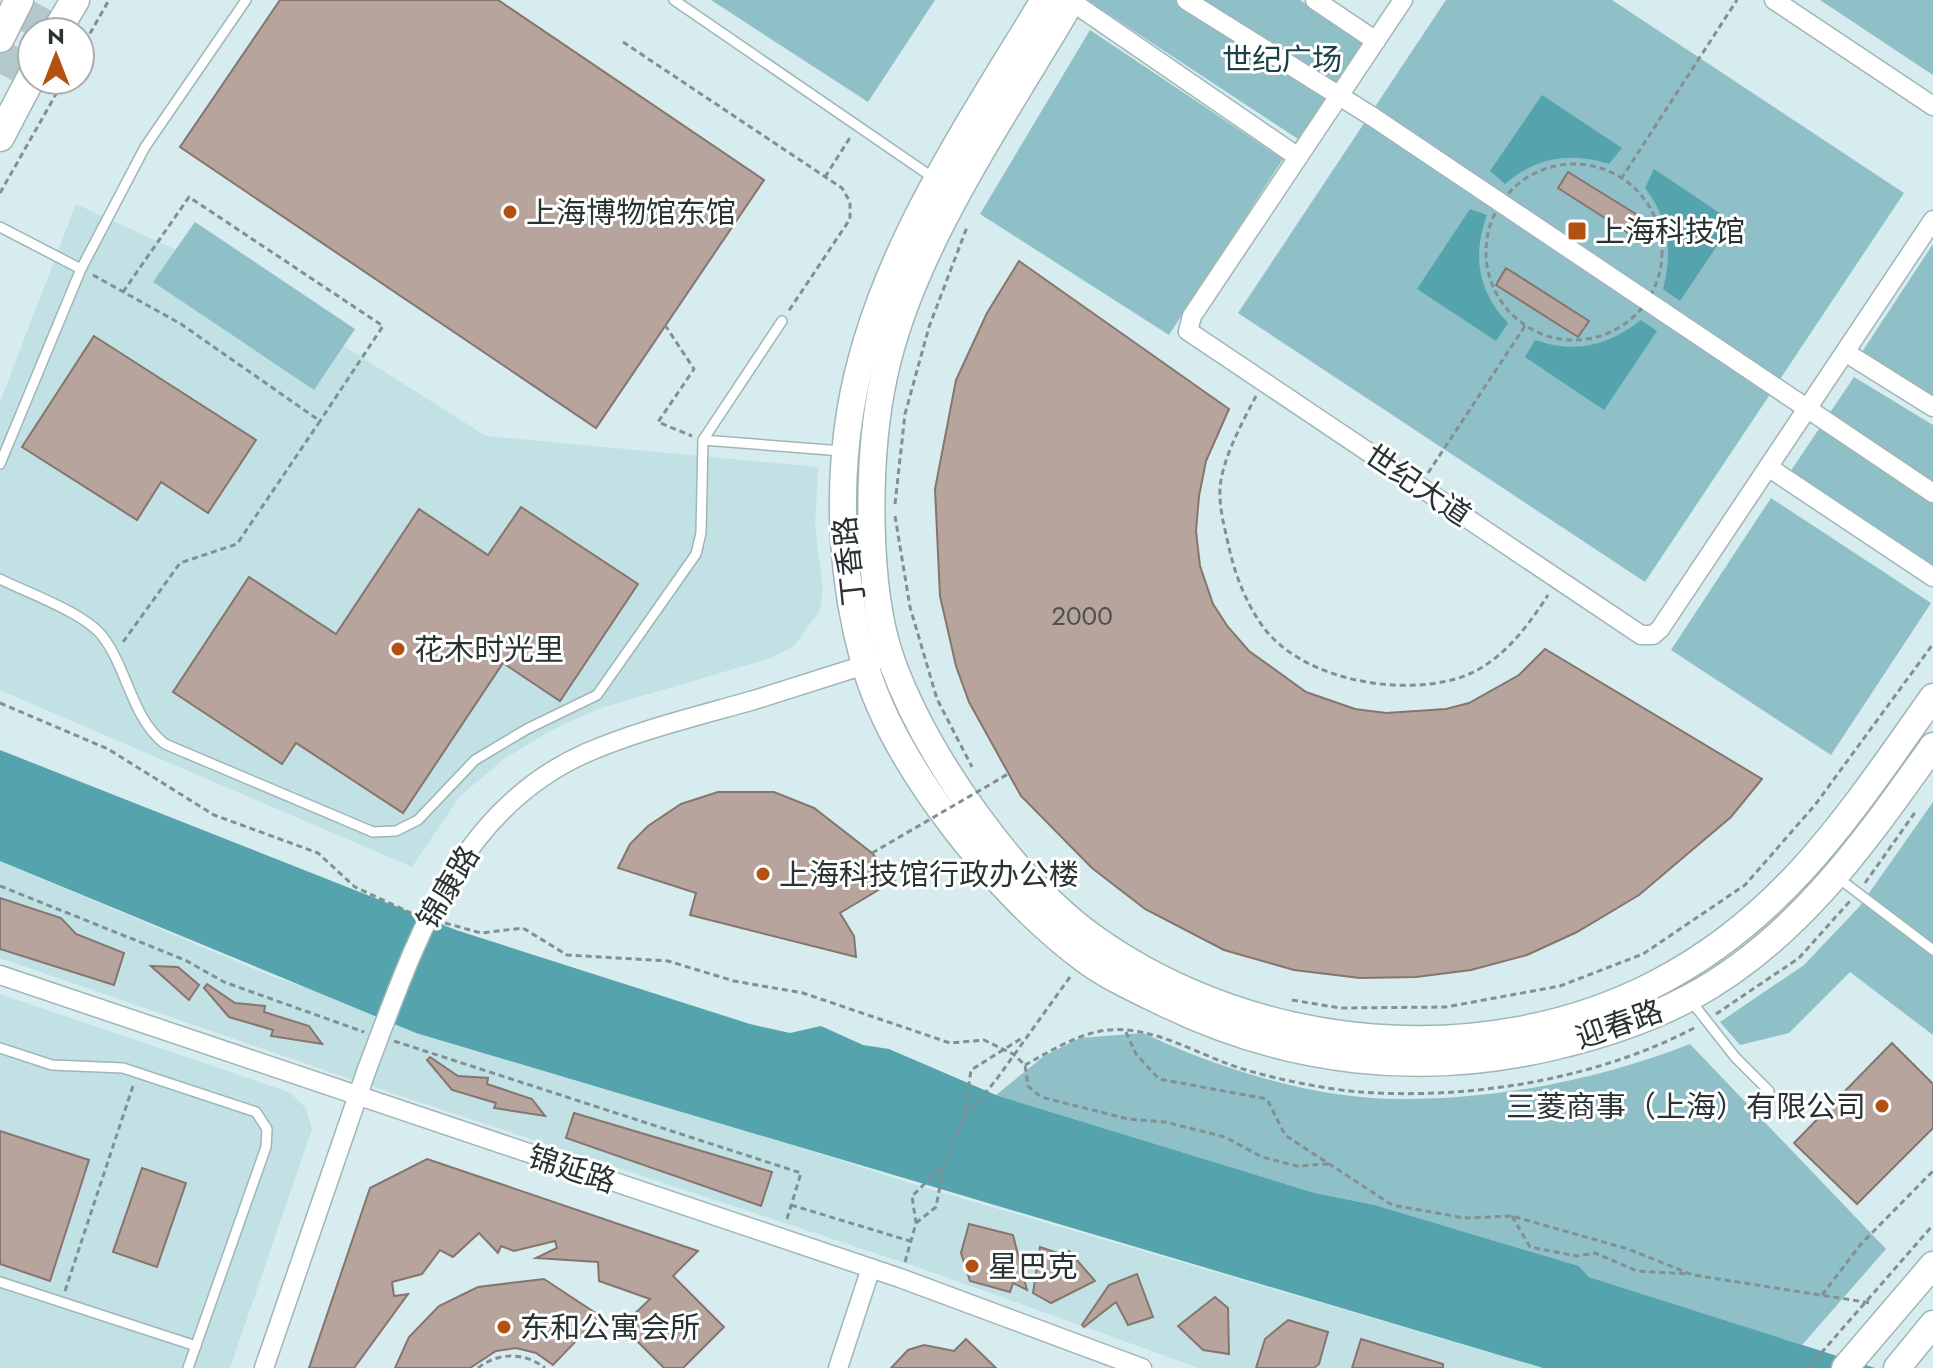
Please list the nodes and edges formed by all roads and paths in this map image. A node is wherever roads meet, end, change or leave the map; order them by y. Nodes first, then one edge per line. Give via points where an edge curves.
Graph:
1 (19, 0) edge
2 (109, 0) edge
3 (246, 0) edge
4 (674, 0) edge
5 (1044, 0) edge
6 (1071, 0) edge
7 (1186, 0) edge
8 (1315, 0) edge
9 (1403, 0) edge
10 (1737, 0) edge
11 (1774, 0) edge
12 (96, 23) edge
13 (0, 38) edge
14 (1376, 41) junction
15 (623, 42) dead end
16 (22, 96) edge
17 (55, 96) edge
18 (1338, 97) junction
19 (1933, 106) edge
20 (857, 125) junction
21 (0, 137) edge
22 (1298, 157) junction
23 (825, 177) junction
24 (1621, 179) dead end
25 (0, 193) edge
26 (956, 198) junction
27 (1933, 220) edge
28 (0, 227) edge
29 (81, 269) junction
30 (123, 292) junction
31 (782, 321) joint
32 (665, 325) dead end
33 (1526, 325) dead end
34 (1845, 352) junction
35 (1263, 381) junction
36 (1808, 407) junction
37 (1933, 407) edge
38 (320, 421) junction
39 (703, 440) junction
40 (845, 452) junction
41 (0, 464) edge
42 (1768, 467) junction
43 (1419, 486) junction
44 (1933, 493) edge
45 (1933, 577) edge
46 (0, 579) edge
47 (1558, 579) junction
48 (1933, 644) edge
49 (113, 655) junction
50 (890, 658) junction
51 (865, 665) junction
52 (1933, 697) edge
53 (0, 703) edge
54 (1933, 746) edge
55 (1008, 774) dead end
56 (986, 793) dead end
57 (872, 853) dead end
58 (1837, 877) junction
59 (0, 886) edge
60 (415, 915) dead end
61 (441, 922) dead end
62 (1933, 950) edge
63 (0, 975) edge
64 (1070, 977) dead end
65 (1690, 998) junction
66 (1284, 999) dead end
67 (1225, 1007) joint
68 (1201, 1021) joint
69 (1125, 1031) dead end
70 (370, 1034) dead end
71 (1026, 1036) junction
72 (384, 1038) dead end
73 (0, 1048) edge
74 (1003, 1049) junction
75 (1013, 1054) junction
76 (137, 1073) junction
77 (1769, 1091) dead end
78 (357, 1097) junction
79 (964, 1118) junction
80 (1328, 1164) junction
81 (944, 1165) junction
82 (1933, 1171) edge
83 (791, 1205) junction
84 (1512, 1216) junction
85 (916, 1223) junction
86 (1933, 1225) edge
87 (781, 1238) junction
88 (911, 1241) junction
89 (908, 1254) dead end
90 (1933, 1265) edge
91 (871, 1268) junction
92 (1693, 1275) junction
93 (0, 1282) edge
94 (1822, 1295) junction
95 (61, 1302) junction
96 (1865, 1302) junction
97 (1899, 1305) junction
98 (1933, 1324) edge
99 (196, 1346) junction
100 (1853, 1359) edge
101 (1899, 1366) edge
102 (188, 1368) edge
103 (264, 1368) edge
104 (478, 1368) edge
105 (545, 1368) edge
106 (838, 1368) edge
107 (1142, 1368) edge
108 (1808, 1368) edge

1 - 13 main road
2 - 12 path
3 - 29 lane via 145,147
4 - 20 lane
5 - 26 street, 丁香路
6 - 22 street
6 - 26 street, 丁香路
7 - 18 street
8 - 14 street
9 - 14 street, 世纪大道
10 - 24 path
11 - 19 street
14 - 18 street, 世纪大道
15 - 23 path
16 - 21 main road
17 - 25 path
18 - 22 street, 世纪大道
18 - 36 street
20 - 23 path
20 - 26 lane
22 - 35 street, 世纪大道 via 1192,316 1188,331
23 - 31 path via 842,188 850,202 850,219
26 - 40 street, 丁香路 via 867,337
26 - 50 street, 丁香路 via 892,341 877,414 872,468 875,579
26 - 56 path via 905,414 894,511 910,607 937,699
27 - 34 street, 世纪大道
28 - 29 lane
29 - 30 path
29 - 41 lane
30 - 38 path via 181,324
30 - 38 path via 189,197 383,326
31 - 39 lane
32 - 39 path via 694,369 658,422
33 - 43 path
34 - 36 street, 世纪大道
34 - 37 street
35 - 43 street, 世纪大道
35 - 47 path via 1221,479 1221,511 1236,577 1262,626 1303,661 1368,685 1430,684 1468,674 1526,629
36 - 42 street, 世纪大道
36 - 44 street
38 - 49 path via 237,544 180,563
39 - 40 lane
39 - 49 lane via 696,554 597,695 475,760 418,820 396,831 373,832 165,744 144,722
40 - 51 street, 丁香路 via 847,574
42 - 45 street
42 - 47 street, 世纪大道 via 1653,635 1641,635
43 - 47 street, 世纪大道
46 - 49 lane via 85,621 102,635
48 - 66 path via 1815,805 1745,885 1643,954 1560,986 1446,1007 1340,1008
50 - 51 street, 锦康路
50 - 67 street, 丁香路 via 933,749 1012,859 1053,903 1098,941
51 - 68 street, 丁香路 via 910,759 1001,885 1085,960
51 - 78 street, 锦康路, bridge via 585,754 506,806 471,845 422,925
52 - 67 street, 迎春路 via 1835,836 1778,897 1723,943 1621,1000 1513,1029 1451,1038 1340,1035
53 - 60 path via 108,749 214,815 318,853 355,887
54 - 58 street, 迎春路
55 - 57 path, bridge
58 - 62 lane
58 - 65 street, 迎春路 via 1802,915
59 - 70 path via 185,960 224,982
61 - 74 path via 481,933 523,928 567,955 668,961 734,981 803,993 950,1043 984,1040
63 - 78 street, 锦延路
64 - 71 path
65 - 68 street, 迎春路 via 1636,1023 1577,1041 1452,1063 1320,1056
65 - 77 lane
69 - 80 path via 1136,1054 1159,1079 1267,1099 1285,1135
71 - 74 path
71 - 75 path
72 - 83 path via 801,1173
73 - 76 lane via 52,1065
74 - 75 path
74 - 79 path via 971,1070
75 - 79 path
75 - 80 path via 1025,1065 1028,1086 1041,1097 1225,1137 1262,1157 1297,1166
76 - 95 path
76 - 99 lane via 256,1112 267,1129 266,1147
78 - 87 street, 锦延路
78 - 103 street, 锦康路
79 - 81 path
80 - 84 path via 1392,1205 1464,1218
81 - 85 path via 936,1207
81 - 85 path via 912,1196
82 - 94 path via 1861,1244
83 - 87 path
83 - 88 path
84 - 92 path via 1628,1249
84 - 92 path via 1530,1247 1577,1256 1595,1253 1637,1271
85 - 88 path
86 - 96 path
87 - 91 street, 锦延路
88 - 89 path
90 - 97 street
91 - 106 street
91 - 107 street, 锦延路
92 - 94 path
93 - 95 lane
94 - 96 path
95 - 99 lane
96 - 97 path
96 - 108 path
97 - 100 street
98 - 101 street
99 - 102 lane
104 - 105 path via 503,1356 520,1356

